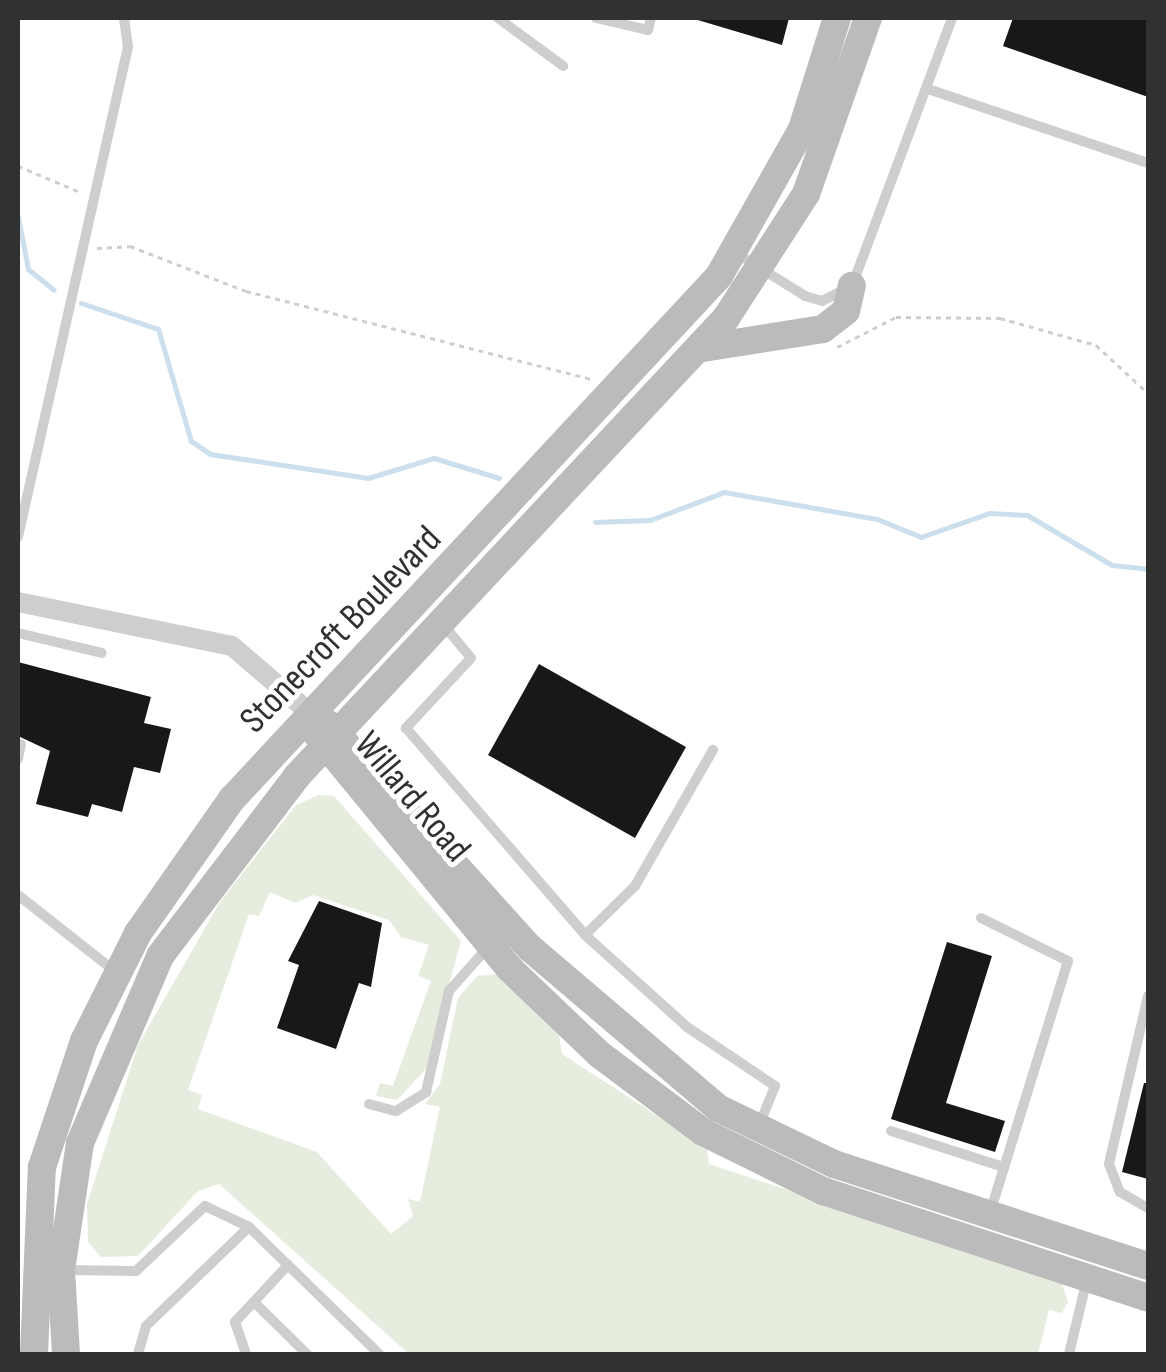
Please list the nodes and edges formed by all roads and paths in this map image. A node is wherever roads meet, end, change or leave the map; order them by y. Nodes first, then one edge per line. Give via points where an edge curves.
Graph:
1 (124, 18) edge
2 (498, 18) edge
3 (596, 18) edge
4 (651, 18) edge
5 (836, 18) edge
6 (868, 18) edge
7 (952, 18) edge
8 (563, 66) dead end
9 (928, 89) junction
10 (1148, 163) edge
11 (18, 166) edge
12 (94, 199) junction
13 (80, 249) junction
14 (736, 253) junction
15 (760, 270) junction
16 (852, 286) junction
17 (703, 348) junction
18 (829, 350) dead end
19 (608, 384) dead end
20 (1148, 393) edge
21 (18, 536) edge
22 (18, 602) edge
23 (442, 624) junction
24 (18, 633) edge
25 (102, 653) dead end
26 (310, 713) junction
27 (332, 741) junction
28 (21, 744) dead end
29 (714, 750) dead end
30 (18, 758) edge
31 (18, 895) edge
32 (981, 918) dead end
33 (585, 935) junction
34 (489, 946) junction
35 (117, 972) junction
36 (1148, 996) edge
37 (369, 1104) dead end
38 (758, 1130) junction
39 (891, 1131) dead end
40 (746, 1156) junction
41 (1004, 1167) junction
42 (1148, 1208) edge
43 (989, 1216) junction
44 (249, 1228) junction
45 (288, 1266) junction
46 (1148, 1266) edge
47 (24, 1269) edge
48 (62, 1270) junction
49 (1087, 1278) junction
50 (1148, 1298) edge
51 (254, 1302) junction
52 (34, 1354) edge
53 (66, 1354) edge
54 (138, 1354) edge
55 (246, 1354) edge
56 (307, 1354) edge
57 (379, 1354) edge
58 (1069, 1354) edge

1 - 12 lane via 128,47
2 - 8 lane
3 - 4 lane via 648,30
5 - 14 main road, Stonecroft Boulevard via 802,129
6 - 15 main road, Stonecroft Boulevard via 834,130
7 - 9 lane
9 - 10 lane
9 - 16 lane
11 - 12 path
12 - 13 lane
13 - 19 path via 130,246 246,291
13 - 21 lane
14 - 15 lane
14 - 26 main road, Stonecroft Boulevard via 684,322
15 - 16 lane via 822,301
15 - 17 main road, Stonecroft Boulevard
16 - 17 main road via 846,311 823,329
17 - 23 main road, Stonecroft Boulevard
18 - 20 path via 896,317 1000,318 1096,345
22 - 26 street via 232,646
23 - 27 main road, Stonecroft Boulevard
23 - 33 lane via 471,658 406,728
24 - 25 lane
26 - 27 main road, Willard Road
26 - 35 main road, Stonecroft Boulevard via 200,840
27 - 34 main road, Willard Road
27 - 38 main road, Willard Road via 530,948 660,1067
27 - 48 main road, Stonecroft Boulevard via 210,880 134,1004 80,1143
28 - 30 lane
29 - 33 lane via 636,886
31 - 35 lane
32 - 41 lane via 1068,960
33 - 38 lane via 688,1026 775,1086
34 - 37 lane via 449,991 426,1092 396,1111
34 - 40 main road, Willard Road via 642,1090
35 - 47 main road, Stonecroft Boulevard via 54,1122
36 - 42 lane via 1109,1164 1120,1192
38 - 40 lane
38 - 43 main road, Willard Road
39 - 41 lane
40 - 49 main road, Willard Road
41 - 43 lane
43 - 46 main road, Willard Road
44 - 45 lane
44 - 48 lane via 205,1206 136,1270
44 - 54 lane via 146,1326
45 - 51 lane
45 - 57 lane
47 - 48 lane
47 - 52 main road, Stonecroft Boulevard
48 - 53 main road, Stonecroft Boulevard
49 - 50 main road, Willard Road
49 - 58 lane
51 - 55 lane via 235,1322
51 - 56 lane

